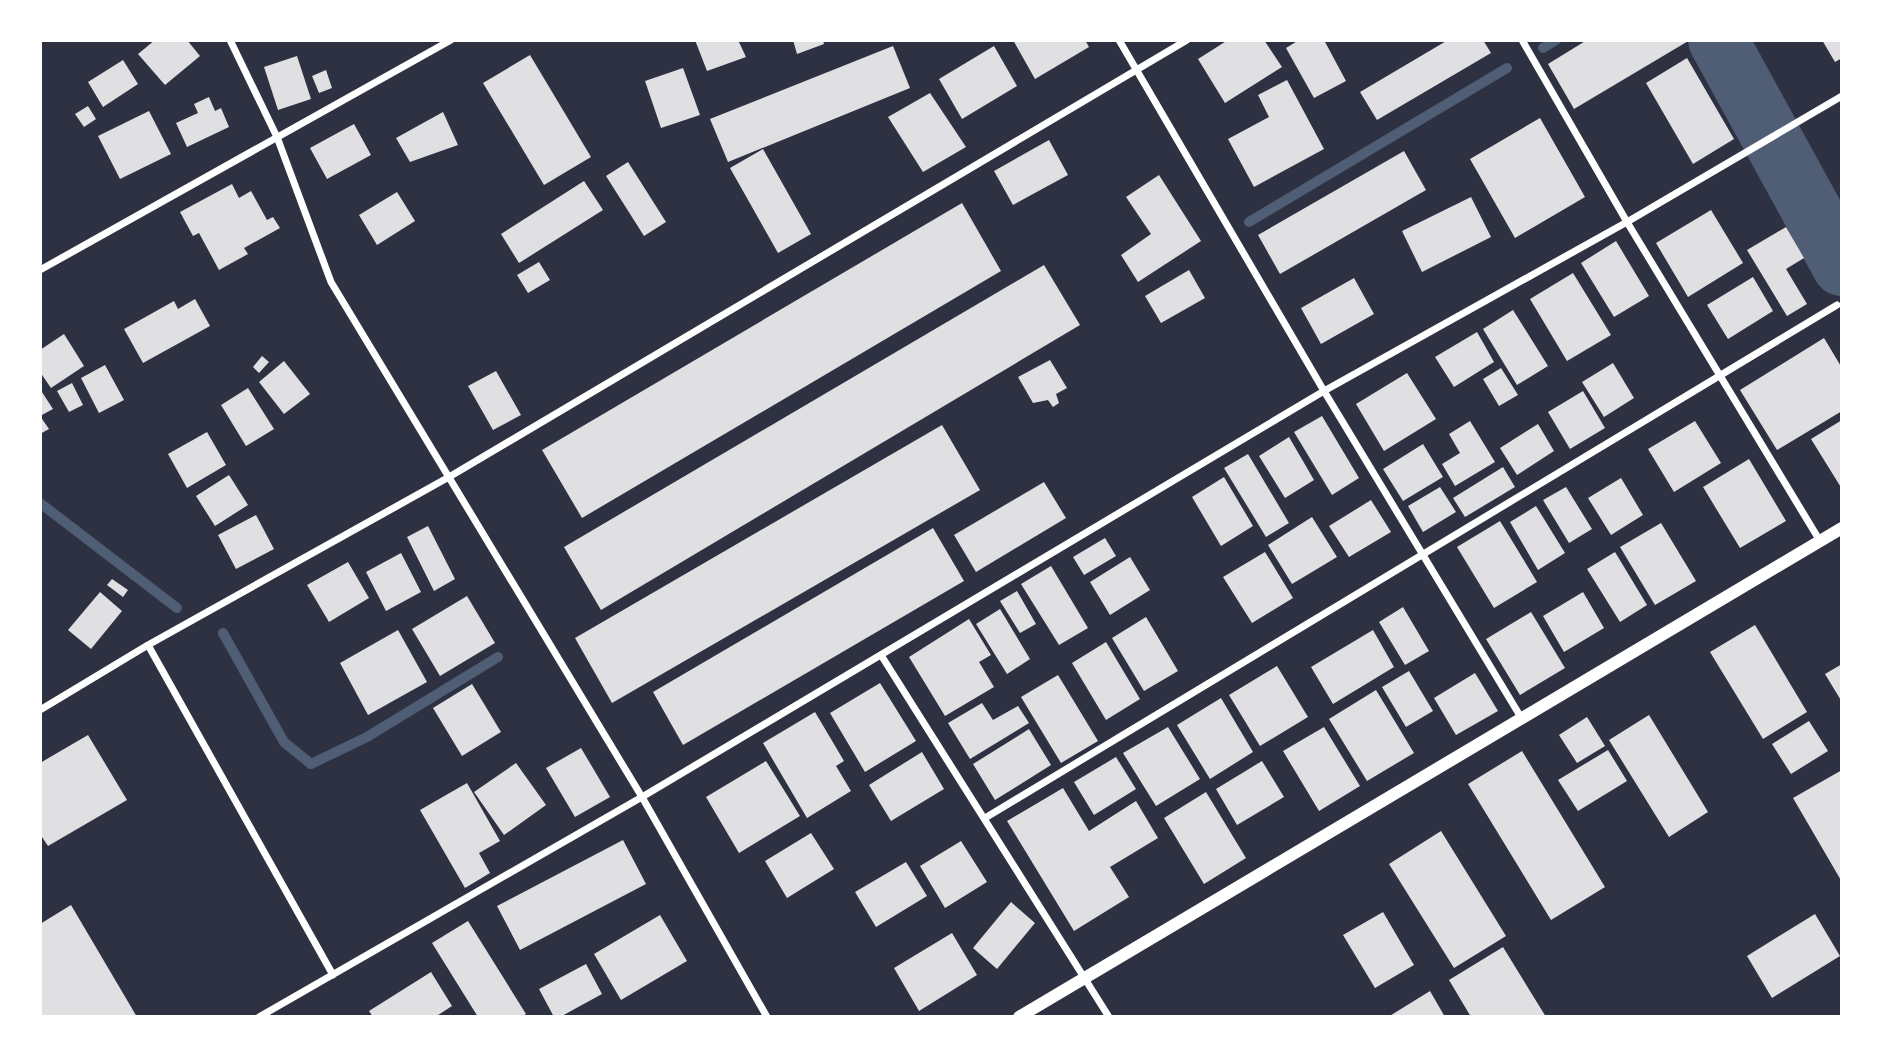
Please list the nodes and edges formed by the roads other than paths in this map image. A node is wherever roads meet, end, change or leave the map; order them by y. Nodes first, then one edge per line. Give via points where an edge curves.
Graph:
1 (230, 40) edge
2 (451, 40) edge
3 (1119, 40) edge
4 (1186, 40) edge
5 (1522, 40) edge
6 (1137, 69) junction
7 (1842, 96) edge
8 (277, 137) junction
9 (1628, 222) junction
10 (40, 270) edge
11 (1837, 305) dead end
12 (1719, 374) junction
13 (1324, 391) junction
14 (449, 477) junction
15 (1842, 528) edge
16 (1820, 541) junction
17 (1422, 553) junction
18 (148, 645) junction
19 (881, 655) junction
20 (40, 710) edge
21 (1522, 719) junction
22 (642, 797) junction
23 (985, 818) junction
24 (333, 975) junction
25 (1086, 978) junction
26 (259, 1017) edge
27 (767, 1017) edge
28 (1019, 1017) edge
29 (1110, 1017) edge

1 - 8 street
2 - 8 street
3 - 6 street
4 - 6 street
5 - 9 street
6 - 13 street
6 - 14 street
7 - 9 street
8 - 10 street
8 - 14 street via 331,282
9 - 12 street
9 - 13 street
11 - 12 street
12 - 16 street
12 - 17 street
13 - 17 street
13 - 19 street
14 - 18 street
14 - 22 street
15 - 16 street
16 - 21 street
17 - 21 street
17 - 23 street
18 - 20 street
18 - 24 street
19 - 22 street
19 - 23 street
21 - 25 street
22 - 24 street
22 - 27 street
23 - 25 street
24 - 26 street
25 - 28 street
25 - 29 street

